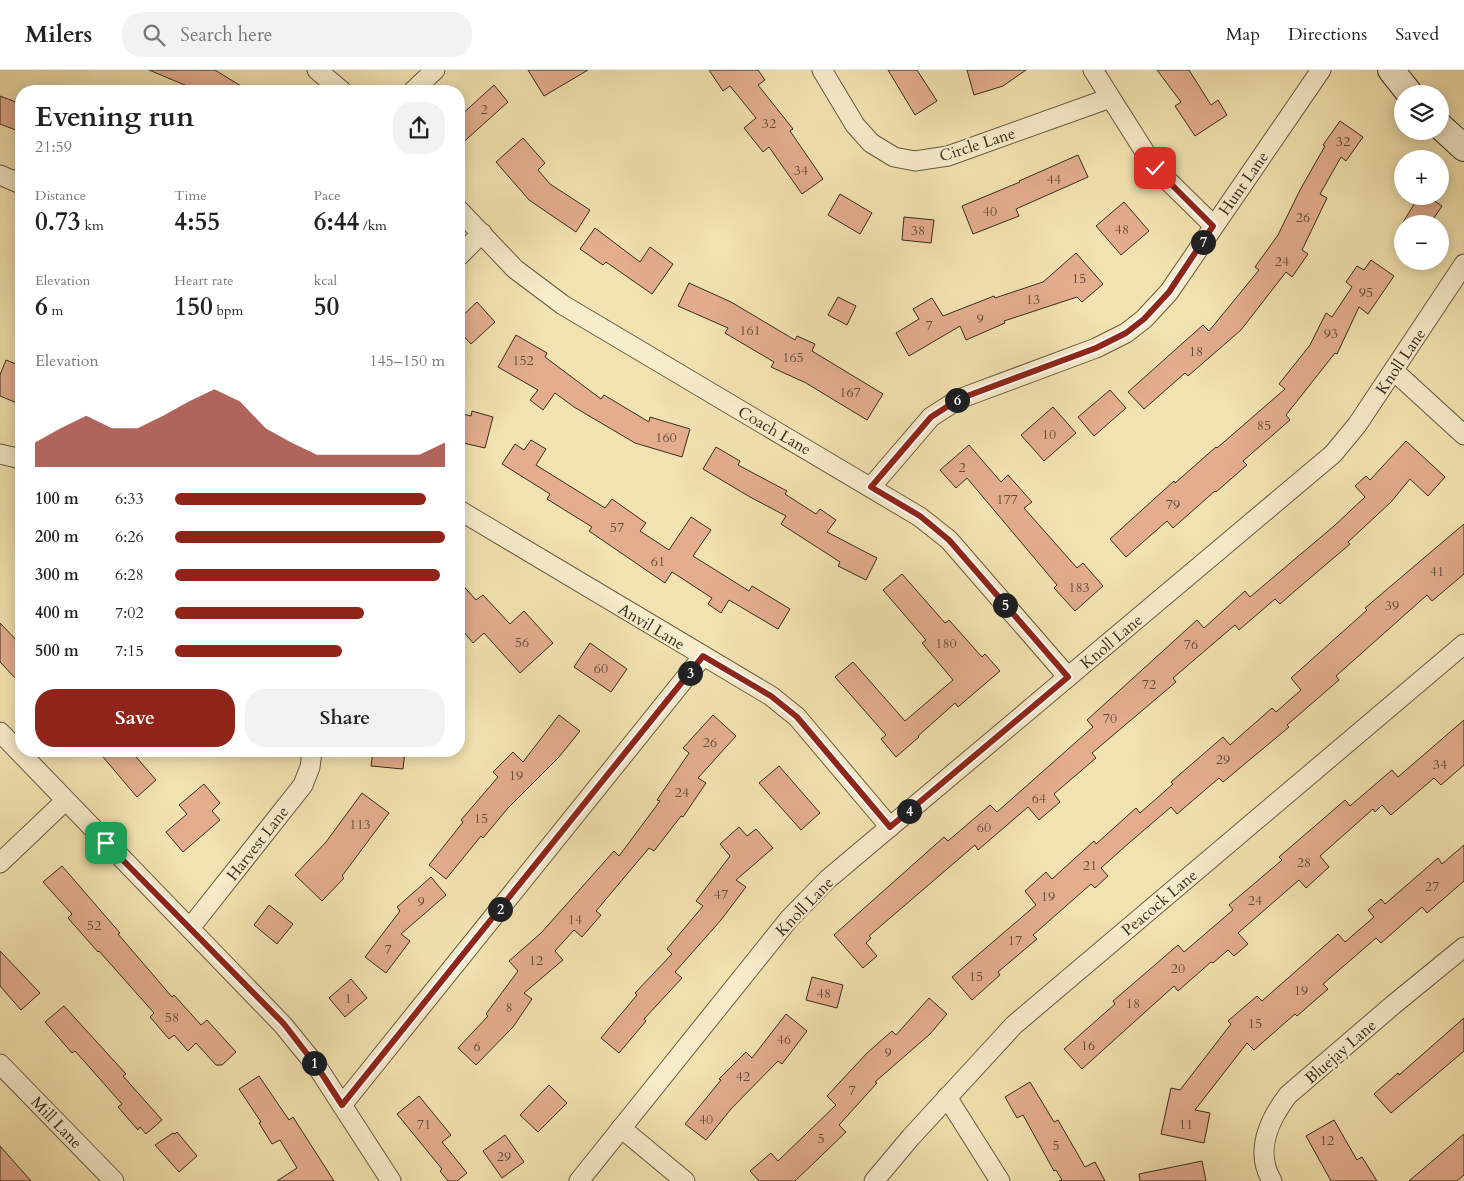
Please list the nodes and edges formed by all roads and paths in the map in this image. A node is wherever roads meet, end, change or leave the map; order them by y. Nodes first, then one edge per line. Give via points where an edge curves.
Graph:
1 (317, 70) edge
2 (435, 70) edge
3 (822, 70) edge
4 (1093, 70) edge
5 (1321, 70) edge
6 (1391, 70) edge
7 (335, 85) edge
8 (419, 85) edge
9 (1403, 85) edge
10 (1110, 98) junction
11 (1449, 134) edge
12 (1464, 148) edge
13 (0, 175) edge
14 (15, 181) edge
15 (465, 216) edge
16 (1213, 226) junction
17 (482, 233) junction
18 (465, 250) edge
19 (1464, 264) edge
20 (1394, 371) junction
21 (1464, 435) edge
22 (0, 454) edge
23 (15, 458) edge
24 (871, 487) junction
25 (465, 514) edge
26 (1464, 644) edge
27 (703, 656) junction
28 (1068, 677) junction
29 (0, 732) edge
30 (15, 748) edge
31 (24, 757) edge
32 (311, 757) edge
33 (65, 801) junction
34 (890, 827) junction
35 (0, 863) edge
36 (190, 928) junction
37 (1464, 947) edge
38 (0, 1064) edge
39 (948, 1097) junction
40 (342, 1105) junction
41 (621, 1128) junction
42 (114, 1181) edge
43 (391, 1181) edge
44 (578, 1181) edge
45 (685, 1181) edge
46 (874, 1181) edge
47 (1000, 1181) edge
48 (1272, 1181) edge

1 - 7 street
2 - 8 street
3 - 10 street, Circle Lane via 871,144 894,157 914,161 948,156
4 - 10 street
5 - 16 street, Hunt Lane
6 - 9 main road
10 - 16 street via 1155,168
11 - 12 main road
13 - 14 street
15 - 17 street, Coach Lane
16 - 24 street, Hunt Lane via 1169,292 1126,333 1096,348 959,399 931,417
17 - 18 street
17 - 24 street, Coach Lane via 514,269 563,305
19 - 20 street, Knoll Lane
20 - 21 street
20 - 28 street, Knoll Lane via 1333,454
22 - 23 street
24 - 28 street, Coach Lane via 920,516 949,540
25 - 27 street, Anvil Lane
26 - 39 street, Peacock Lane via 1014,1025
27 - 34 street, Anvil Lane via 771,696 797,717
27 - 40 street
28 - 34 street, Knoll Lane
29 - 30 street
31 - 33 street
32 - 36 street, Harvest Lane via 303,785
33 - 35 street
33 - 36 street
34 - 41 street, Knoll Lane via 828,879 789,919
36 - 40 street via 284,1024
37 - 48 street, Bluejay Lane via 1288,1095 1277,1109 1264,1142 1264,1160
38 - 42 street, Mill Lane
39 - 46 street, Peacock Lane
39 - 47 street
40 - 43 street
41 - 44 street, Knoll Lane
41 - 45 street

